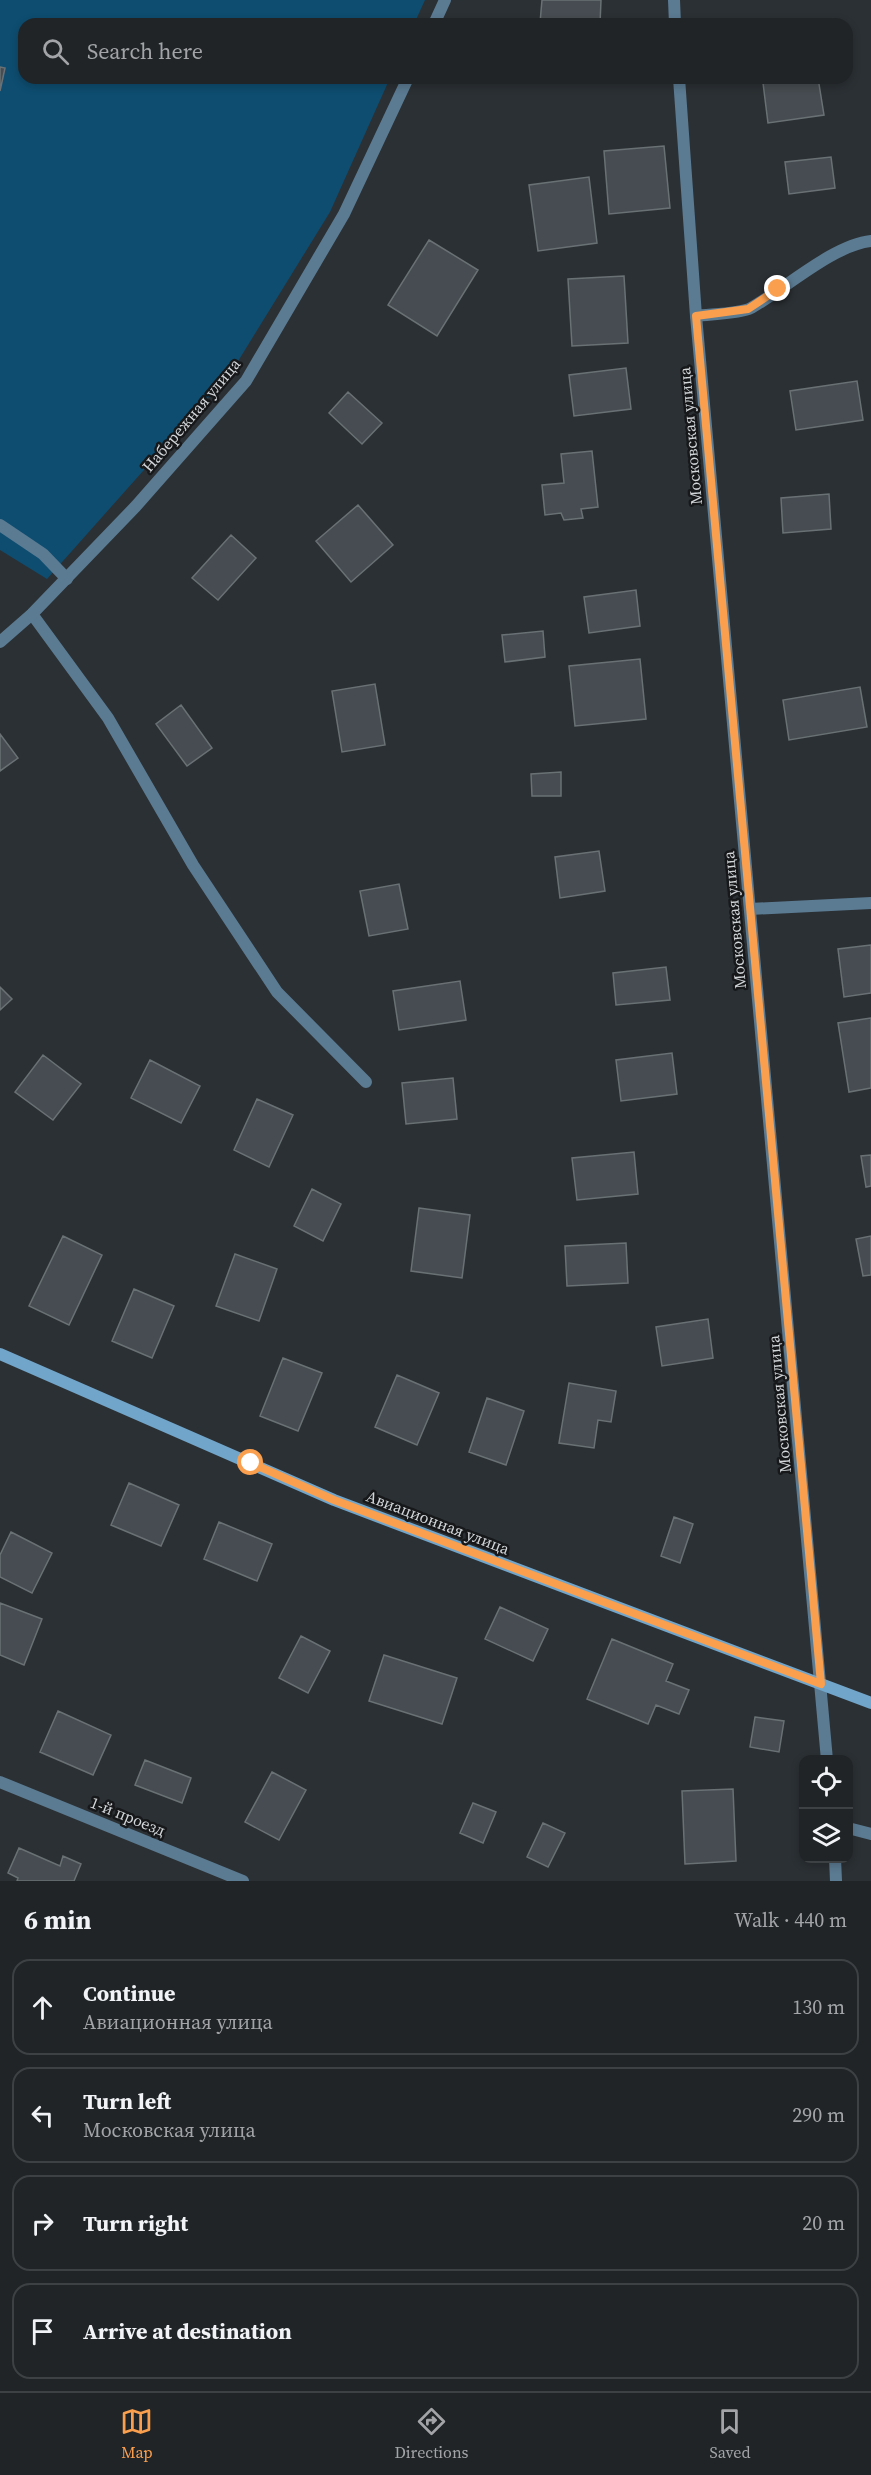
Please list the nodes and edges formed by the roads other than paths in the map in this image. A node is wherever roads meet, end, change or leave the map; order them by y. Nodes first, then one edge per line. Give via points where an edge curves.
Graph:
1 (445, 0) edge
2 (674, 0) edge
3 (437, 18) edge
4 (675, 18) edge
5 (405, 84) edge
6 (679, 84) edge
7 (871, 240) edge
8 (696, 316) junction
9 (0, 525) edge
10 (67, 579) junction
11 (32, 614) junction
12 (0, 642) edge
13 (871, 903) edge
14 (750, 909) junction
15 (366, 1082) dead end
16 (0, 1354) edge
17 (821, 1684) junction
18 (871, 1703) edge
19 (827, 1755) edge
20 (0, 1782) edge
21 (853, 1829) edge
22 (871, 1834) edge
23 (834, 1863) edge
24 (243, 1881) edge
25 (836, 1881) edge

1 - 3 street
2 - 4 street
5 - 10 street, Набережная улица via 344,214 246,381
6 - 8 street, Московская улица
7 - 8 street via 859,242 809,269 748,309
8 - 14 street, Московская улица
9 - 10 street via 43,554
10 - 11 street, Набережная улица
11 - 12 street, Набережная улица
11 - 15 street via 108,718 193,865 277,992
13 - 14 street
14 - 17 street, Московская улица
16 - 17 street, Авиационная улица via 334,1500
17 - 18 street, Авиационная улица
17 - 19 street, Московская улица
20 - 24 street, 1-й проезд
21 - 22 street
23 - 25 street

